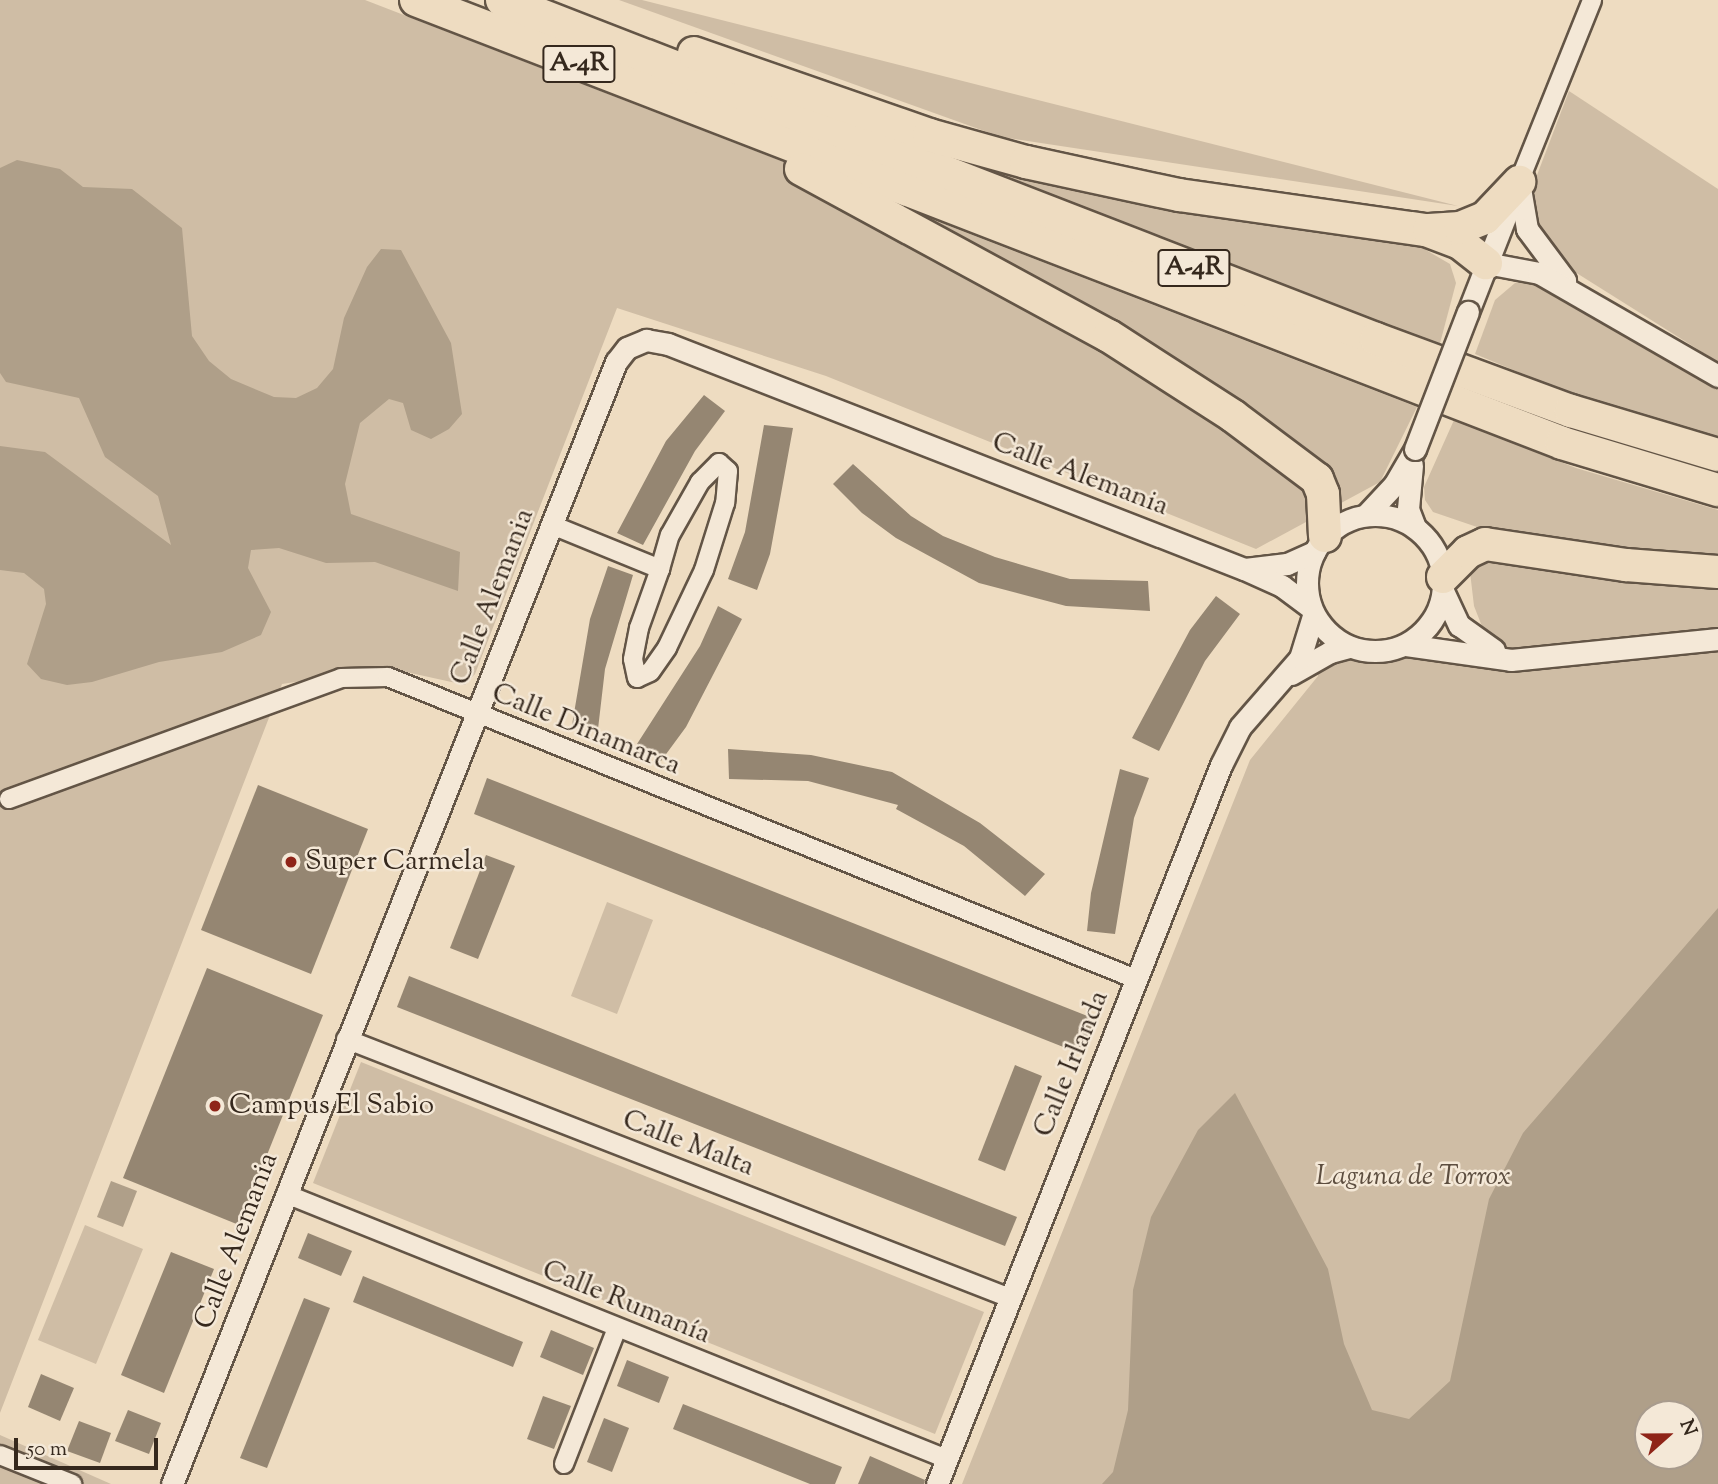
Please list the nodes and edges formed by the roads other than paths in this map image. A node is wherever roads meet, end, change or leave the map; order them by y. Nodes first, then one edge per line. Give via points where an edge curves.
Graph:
1 (416, 0) edge
2 (502, 0) edge
3 (1592, 0) edge
4 (743, 128) junction
5 (1519, 182) junction
6 (1426, 230) junction
7 (1486, 263) junction
8 (1573, 290) junction
9 (1718, 376) edge
10 (1415, 449) junction
11 (1718, 455) edge
12 (1718, 490) edge
13 (1366, 515) junction
14 (552, 525) junction
15 (1415, 527) junction
16 (1319, 544) junction
17 (660, 569) junction
18 (1244, 569) junction
19 (1718, 572) edge
20 (1443, 584) junction
21 (1311, 611) junction
22 (1718, 639) edge
23 (1406, 645) junction
24 (1349, 647) junction
25 (1511, 660) junction
26 (1283, 679) junction
27 (477, 715) junction
28 (9, 799) dead end
29 (1136, 979) junction
30 (346, 1039) junction
31 (286, 1194) junction
32 (1010, 1298) junction
33 (617, 1328) junction
34 (0, 1455) edge
35 (947, 1459) junction
36 (564, 1464) dead end
37 (72, 1484) edge
38 (172, 1484) edge
39 (937, 1484) edge

1 - 4 highway, A-4R
2 - 6 highway via 548,2 929,135 1026,162 1179,195
2 - 11 highway, A-4R via 1402,348 1571,411
3 - 5 street
4 - 12 highway, A-4R via 1562,443
4 - 16 highway via 782,159 1027,289 1233,416 1317,479 1323,494
5 - 6 highway via 1485,218 1460,228
5 - 7 street
5 - 8 street via 1527,229 1547,262
6 - 7 highway via 1460,243
7 - 8 street via 1539,273
7 - 10 street, bridge
8 - 9 street via 1659,346
10 - 13 street via 1394,485
10 - 15 street via 1407,488
13 - 15 street via 1400,519
13 - 16 street via 1344,522
14 - 17 street
14 - 18 street, Calle Alemania via 616,362 627,348 646,340 668,344
14 - 27 street, Calle Alemania
15 - 20 street via 1429,541
16 - 18 street, Calle Alemania via 1287,564
16 - 21 street via 1307,572
17 - 17 street via 670,536 701,482 719,463 728,471 725,503 704,570 667,648 650,672 637,678 633,659 639,628
18 - 21 street, Calle Alemania via 1282,586
19 - 20 highway via 1626,565 1485,544 1468,552
20 - 23 street via 1430,625
20 - 25 street via 1458,625 1469,637
21 - 24 street
21 - 26 street, Calle Irlanda via 1300,658
22 - 25 street
23 - 24 street via 1384,651
23 - 25 street
24 - 26 street, Calle Irlanda via 1305,664
26 - 29 street, Calle Irlanda via 1240,727 1221,765
27 - 28 street, Calle Dinamarca via 388,677 341,678
27 - 29 street, Calle Dinamarca
27 - 30 street, Calle Alemania
29 - 32 street, Calle Irlanda
30 - 31 street, Calle Alemania
30 - 32 street, Calle Malta
31 - 33 street, Calle Rumanía
31 - 38 street, Calle Alemania
32 - 35 street, Calle Irlanda
33 - 35 street, Calle Rumanía
33 - 36 street
34 - 37 street
35 - 39 street, Calle Irlanda

